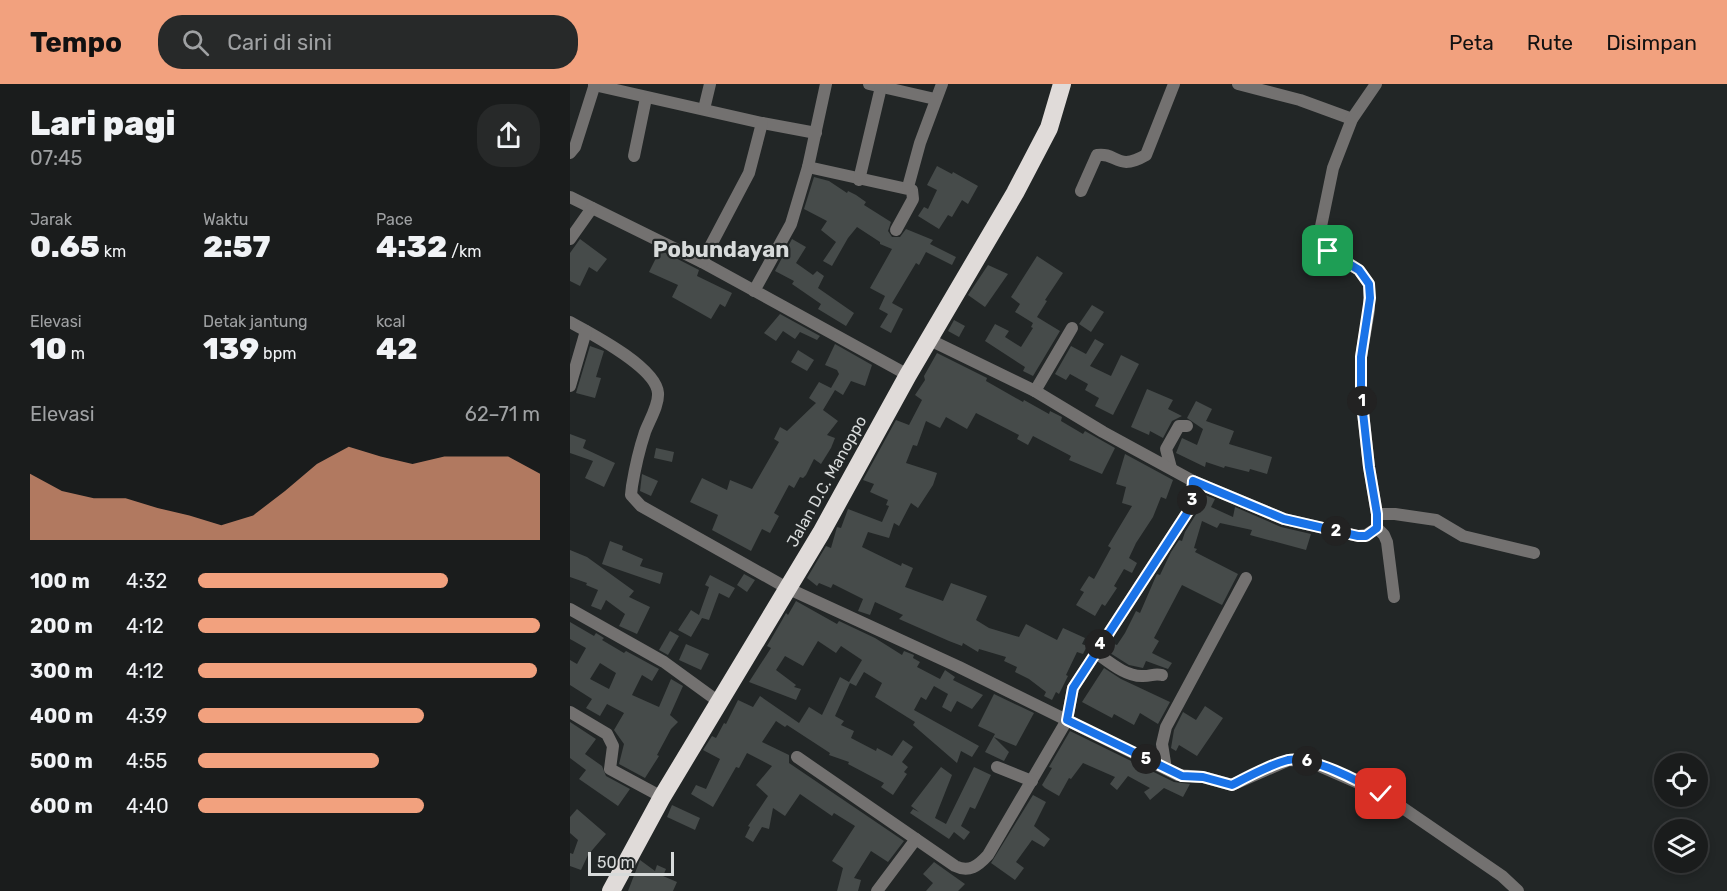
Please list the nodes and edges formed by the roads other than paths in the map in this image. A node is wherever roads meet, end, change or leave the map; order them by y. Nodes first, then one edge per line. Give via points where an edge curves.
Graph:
1 (595, 84) edge
2 (710, 84) edge
3 (826, 84) edge
4 (868, 84) edge
5 (942, 84) edge
6 (1062, 84) edge
7 (1174, 84) edge
8 (1238, 84) edge
9 (1376, 84) edge
10 (881, 87) junction
11 (646, 98) junction
12 (935, 99) junction
13 (704, 109) junction
14 (1352, 119) junction
15 (762, 123) junction
16 (816, 133) junction
17 (570, 153) edge
18 (634, 156) dead end
19 (808, 167) junction
20 (859, 180) junction
21 (908, 187) junction
22 (1081, 191) dead end
23 (570, 196) edge
24 (592, 208) junction
25 (896, 230) dead end
26 (570, 239) edge
27 (702, 262) junction
28 (754, 291) junction
29 (570, 322) edge
30 (1072, 328) dead end
31 (586, 331) junction
32 (930, 340) junction
33 (908, 375) junction
34 (570, 386) edge
35 (1035, 391) junction
36 (1187, 426) dead end
37 (1171, 468) junction
38 (1193, 481) junction
39 (1377, 514) junction
40 (1377, 528) junction
41 (1534, 553) dead end
42 (1246, 578) dead end
43 (787, 588) junction
44 (1394, 597) dead end
45 (570, 609) edge
46 (1095, 652) junction
47 (1162, 675) dead end
48 (719, 702) junction
49 (570, 712) edge
50 (1067, 720) junction
51 (797, 757) dead end
52 (997, 767) dead end
53 (1166, 769) junction
54 (1032, 781) junction
55 (662, 797) junction
56 (916, 839) junction
57 (611, 891) edge
58 (877, 891) edge
59 (1518, 891) edge

1 - 11 street
1 - 17 street
2 - 13 street
3 - 16 street
4 - 10 street
5 - 12 street
6 - 32 highway, Jalan D.C. Manoppo via 1049,128
7 - 22 street via 1146,155 1125,162 1097,154
8 - 14 street
9 - 14 street
10 - 12 street
10 - 20 street
11 - 13 street
11 - 18 street
12 - 21 street
13 - 15 street
14 - 39 street via 1333,168 1319,236 1322,246 1359,270 1369,284 1361,394
15 - 16 street
15 - 27 street via 749,173
16 - 19 street
19 - 20 street
19 - 28 street via 791,224
20 - 21 street
21 - 25 street via 913,199
23 - 24 street
24 - 26 street
24 - 27 street
27 - 28 street
28 - 33 street
29 - 31 street
30 - 35 street
31 - 34 street
31 - 43 street via 633,361 656,386 657,400 634,475 634,500
32 - 33 highway, Jalan D.C. Manoppo
32 - 35 street
33 - 43 highway, Jalan D.C. Manoppo
35 - 37 street
36 - 37 street via 1179,426 1166,448
37 - 38 street
38 - 40 street via 1284,519 1358,536 1366,536
38 - 46 street via 1191,507
39 - 40 street
39 - 41 street via 1436,520 1463,536
40 - 44 street via 1388,542
42 - 53 street via 1166,727 1162,744
43 - 48 highway, Jalan D.C. Manoppo
43 - 50 street
45 - 48 street via 664,662
46 - 47 street via 1121,670 1143,676
46 - 50 street via 1073,688
48 - 55 highway, Jalan D.C. Manoppo
49 - 55 street via 608,734 613,746 610,770
50 - 53 street
50 - 54 street
51 - 56 street
52 - 54 street
53 - 59 street via 1182,776 1232,785 1289,760 1308,761 1381,794
54 - 56 street via 988,855 973,868 960,869
55 - 57 highway, Jalan D.C. Manoppo
56 - 58 street

